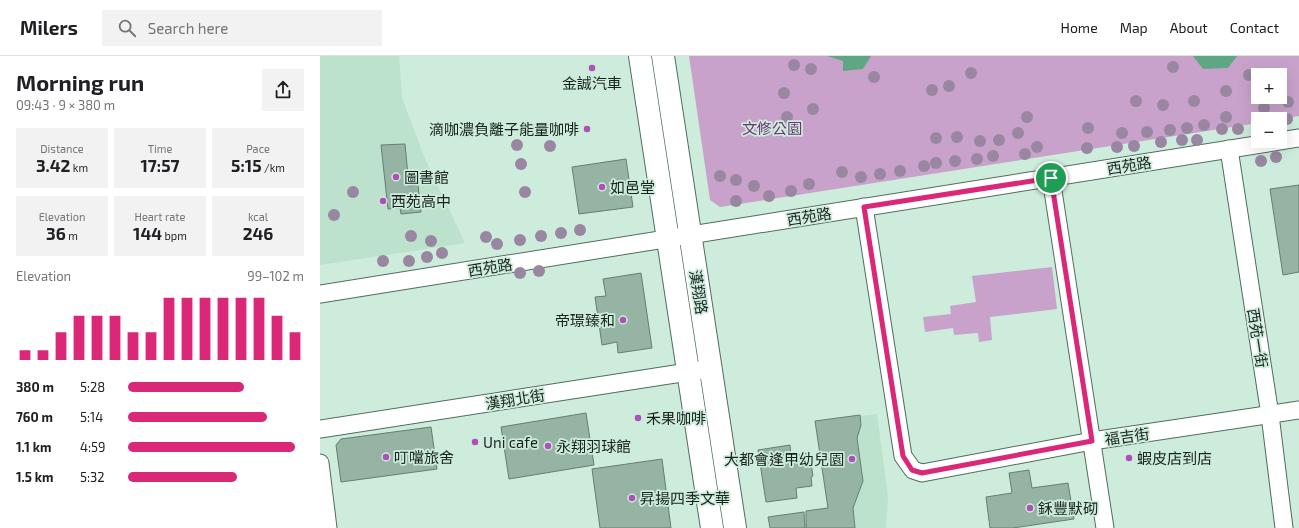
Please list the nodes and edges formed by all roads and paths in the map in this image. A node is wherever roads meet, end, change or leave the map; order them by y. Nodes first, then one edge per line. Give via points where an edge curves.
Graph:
1 (640, 56) edge
2 (662, 56) edge
3 (1299, 138) edge
4 (1229, 149) junction
5 (1051, 178) junction
6 (864, 207) junction
7 (690, 235) junction
8 (667, 238) junction
9 (320, 294) edge
10 (711, 368) junction
11 (688, 372) junction
12 (1299, 410) edge
13 (1270, 415) junction
14 (320, 429) edge
15 (1092, 441) junction
16 (320, 463) edge
17 (328, 528) edge
18 (712, 528) edge
19 (735, 528) edge
20 (1105, 528) edge
21 (1284, 528) edge

1 - 8 street, 漢翔路
2 - 7 street, 漢翔路
3 - 4 street, 西苑路
4 - 5 street, 西苑路
4 - 13 street, 西苑一街
5 - 6 street, 西苑路
5 - 15 street
6 - 7 street, 西苑路
6 - 15 street, 福吉街 via 903,456 912,470 922,473
7 - 8 street, 西苑路
7 - 10 street, 漢翔路
8 - 9 street, 西苑路
8 - 11 street, 漢翔路
10 - 11 street, 漢翔北街
10 - 19 street, 漢翔路
11 - 14 street, 漢翔北街
11 - 18 street, 漢翔路
12 - 13 street, 福吉街
13 - 15 street, 福吉街
13 - 21 street, 西苑一街
15 - 20 street
16 - 17 street

